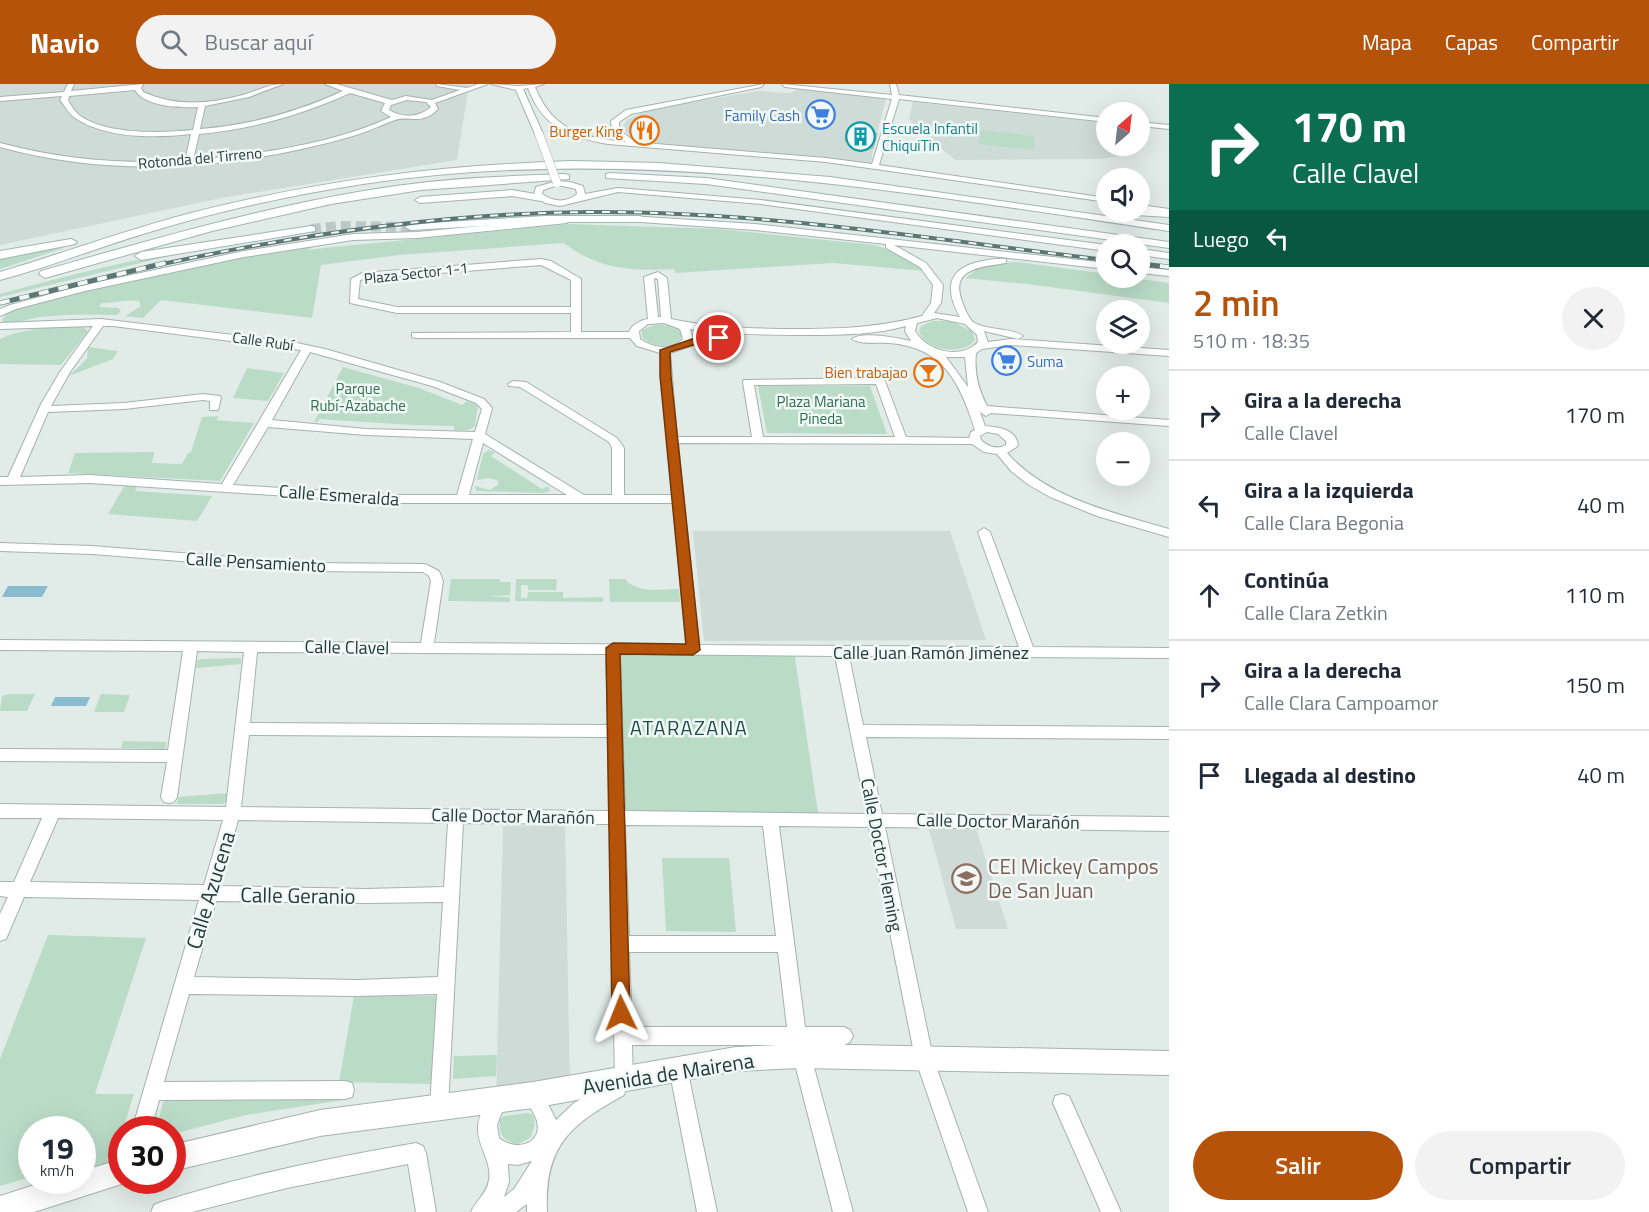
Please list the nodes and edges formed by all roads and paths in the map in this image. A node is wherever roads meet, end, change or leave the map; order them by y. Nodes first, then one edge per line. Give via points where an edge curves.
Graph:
1 (71, 84) edge
2 (280, 84) edge
3 (328, 84) edge
4 (439, 84) edge
5 (484, 84) edge
6 (495, 84) edge
7 (542, 84) edge
8 (893, 84) edge
9 (763, 85) edge
10 (786, 85) edge
11 (139, 86) edge
12 (531, 87) junction
13 (519, 88) junction
14 (776, 88) dead end
15 (469, 89) junction
16 (350, 90) junction
17 (66, 94) junction
18 (896, 97) junction
19 (0, 99) edge
20 (422, 99) junction
21 (391, 102) junction
22 (432, 102) junction
23 (202, 104) junction
24 (396, 117) junction
25 (1096, 119) edge
26 (1150, 125) edge
27 (1169, 127) edge
28 (195, 133) junction
29 (0, 145) edge
30 (656, 146) junction
31 (189, 162) junction
32 (875, 166) junction
33 (557, 183) junction
34 (939, 195) junction
35 (541, 198) junction
36 (579, 198) junction
37 (1096, 198) edge
38 (1096, 209) edge
39 (1150, 209) edge
40 (205, 213) junction
41 (1150, 213) edge
42 (1169, 213) edge
43 (269, 214) junction
44 (640, 219) junction
45 (411, 227) tunnel mouth
46 (765, 228) junction
47 (1169, 228) edge
48 (311, 229) tunnel mouth
49 (1169, 245) edge
50 (1096, 247) edge
51 (1150, 253) edge
52 (3, 254) edge
53 (1169, 256) edge
54 (1041, 259) junction
55 (1096, 265) edge
56 (1150, 271) edge
57 (1169, 273) edge
58 (0, 276) edge
59 (28, 279) junction
60 (0, 287) edge
61 (576, 310) junction
62 (0, 313) edge
63 (927, 316) junction
64 (653, 320) junction
65 (666, 320) junction
66 (101, 322) junction
67 (912, 323) junction
68 (680, 324) junction
69 (971, 324) junction
70 (0, 326) edge
71 (32, 326) junction
72 (0, 333) edge
73 (415, 335) dead end
74 (576, 335) junction
75 (633, 335) junction
76 (1096, 342) edge
77 (685, 344) junction
78 (1150, 346) edge
79 (1169, 347) edge
80 (307, 348) junction
81 (928, 349) junction
82 (976, 349) junction
83 (665, 350) junction
84 (1169, 353) edge
85 (513, 384) dead end
86 (214, 408) dead end
87 (44, 409) junction
88 (984, 409) junction
89 (265, 423) junction
90 (1169, 423) edge
91 (1001, 431) junction
92 (978, 435) junction
93 (480, 436) junction
94 (673, 440) junction
95 (758, 440) junction
96 (901, 440) junction
97 (1000, 451) junction
98 (13, 479) junction
99 (0, 481) edge
100 (226, 487) junction
101 (580, 498) junction
102 (618, 498) junction
103 (462, 499) junction
104 (679, 499) junction
105 (984, 532) dead end
106 (1169, 533) edge
107 (0, 548) edge
108 (0, 645) edge
109 (191, 645) junction
110 (251, 646) junction
111 (427, 648) junction
112 (613, 648) junction
113 (693, 650) junction
114 (841, 651) junction
115 (1028, 653) junction
116 (1169, 653) edge
117 (243, 729) junction
118 (615, 731) junction
119 (857, 731) junction
120 (1169, 733) edge
121 (0, 755) edge
122 (175, 756) junction
123 (168, 797) dead end
124 (0, 810) edge
125 (53, 811) junction
126 (233, 812) junction
127 (456, 816) junction
128 (617, 818) junction
129 (770, 820) junction
130 (874, 820) junction
131 (1169, 824) edge
132 (0, 890) edge
133 (19, 890) junction
134 (208, 893) junction
135 (451, 894) junction
136 (0, 933) edge
137 (619, 944) junction
138 (786, 944) junction
139 (182, 985) junction
140 (445, 986) junction
141 (622, 1036) junction
142 (844, 1036) dead end
143 (799, 1046) junction
144 (924, 1058) junction
145 (1169, 1063) edge
146 (678, 1068) junction
147 (649, 1075) junction
148 (624, 1080) junction
149 (152, 1090) junction
150 (345, 1090) dead end
151 (533, 1095) junction
152 (498, 1099) junction
153 (1062, 1103) dead end
154 (439, 1107) junction
155 (145, 1116) edge
156 (547, 1131) junction
157 (493, 1146) junction
158 (186, 1155) edge
159 (539, 1164) junction
160 (500, 1173) junction
161 (108, 1176) edge
162 (0, 1209) edge
163 (509, 1210) edge
164 (160, 1212) edge
165 (426, 1212) edge
166 (481, 1212) edge
167 (537, 1212) edge
168 (707, 1212) edge
169 (843, 1212) edge
170 (978, 1212) edge
171 (1111, 1212) edge

1 - 17 street
2 - 23 street
3 - 16 street
4 - 15 street
4 - 20 street
5 - 15 street
6 - 13 street
7 - 12 street
8 - 18 street
9 - 30 street via 629,112 615,121 615,131 630,142
10 - 14 street
10 - 18 street
11 - 17 street
11 - 23 street via 140,93 166,104
12 - 13 street
12 - 30 street via 541,110 559,127 592,138
13 - 33 street, bridge
15 - 22 street
16 - 21 street
16 - 28 street via 281,117
17 - 19 street
17 - 28 street via 64,100 70,112 94,125 151,134
18 - 25 street
18 - 32 street
20 - 21 street
20 - 22 street
21 - 24 street via 385,109
22 - 24 street, Rotonda del Tirreno via 434,110 425,115
23 - 28 street
24 - 31 street, Rotonda del Tirreno via 347,136 285,150
26 - 27 street
28 - 31 street
29 - 31 street, Rotonda del Tirreno via 72,161
30 - 32 street
32 - 37 street
33 - 35 street via 539,189
33 - 36 street via 576,186 582,192
34 - 38 main road
34 - 40 main road via 748,171 571,164 485,167 405,176
34 - 47 main road
35 - 36 street via 557,203
35 - 43 main road via 512,193
36 - 50 street via 618,190 761,202
39 - 42 street
40 - 52 main road
40 - 58 main road
41 - 42 main road
43 - 49 main road via 386,191 479,180 598,175 706,181
43 - 59 main road
44 - 45 main road via 546,219
44 - 46 street
44 - 62 street via 576,220 353,237 133,276
46 - 54 street
46 - 63 street via 884,244 906,253 923,265 938,285 936,303
48 - 59 main road
51 - 53 street
54 - 55 street
54 - 69 street via 983,262 960,275 952,289 956,305
56 - 57 street
59 - 60 main road
61 - 61 street, Plaza Sector 1-1 via 576,279 541,262 362,276 357,279 353,301 397,310
61 - 74 street, Plaza Sector 1-1
63 - 67 street
63 - 69 street via 948,316
64 - 65 street
64 - 65 street via 649,277 653,275 662,278
64 - 75 street via 638,326
65 - 68 street
66 - 71 street, Calle Rubí
66 - 80 street, Calle Rubí
66 - 87 street
67 - 68 street via 819,332 720,331
67 - 81 street via 911,335
68 - 77 street via 688,332
69 - 76 street via 1009,335
69 - 82 street via 984,338
70 - 71 street, Calle Rubí
71 - 72 street, Calle Rubí
73 - 74 street
74 - 75 street
75 - 83 street via 647,348
77 - 81 street via 719,338 874,339
77 - 83 street
78 - 79 street
80 - 89 street
80 - 93 street, Calle Rubí via 436,384 485,404
81 - 82 street via 952,354
81 - 92 street via 958,375 974,409
82 - 84 street via 1011,342
82 - 88 street via 968,368
83 - 94 street
85 - 102 street via 522,384 613,440 618,448
86 - 87 street via 216,398 203,397 124,406
87 - 98 street
88 - 90 street
88 - 91 street
89 - 93 street
89 - 100 street
91 - 92 street
91 - 97 street via 1013,443 1009,449
92 - 96 street
92 - 97 street via 985,448
93 - 101 street
93 - 103 street
94 - 95 street
94 - 104 street
95 - 96 street
95 - 96 street via 748,382 880,381
97 - 106 street via 1013,467 1057,496
98 - 99 street, Calle Esmeralda
98 - 100 street, Calle Esmeralda via 90,478
100 - 103 street, Calle Esmeralda via 369,498
101 - 102 street, Calle Esmeralda
101 - 103 street, Calle Esmeralda
102 - 104 street, Calle Esmeralda
104 - 113 street
105 - 115 street
107 - 111 street, Calle Pensamiento via 92,550 306,567 425,568 433,572 437,581
108 - 109 street, Calle Clavel
109 - 110 street, Calle Clavel
109 - 122 street
110 - 111 street, Calle Clavel
110 - 117 street, Calle Azucena
111 - 112 street, Calle Clavel
112 - 113 street, Calle Clavel
112 - 118 street
113 - 114 street, Calle Juan Ramón Jiménez
114 - 115 street, Calle Juan Ramón Jiménez
114 - 119 street, Calle Doctor Fleming
115 - 116 street, Calle Juan Ramón Jiménez
117 - 118 street
117 - 126 street, Calle Azucena
118 - 128 street
119 - 120 street
119 - 130 street, Calle Doctor Fleming
121 - 122 street
122 - 123 street
124 - 125 street, Calle Doctor Marañón
125 - 126 street, Calle Doctor Marañón
125 - 133 street
126 - 127 street, Calle Doctor Marañón
126 - 134 street, Calle Azucena
127 - 128 street, Calle Doctor Marañón
127 - 135 street
128 - 129 street, Calle Doctor Marañón
128 - 137 street
129 - 130 street, Calle Doctor Marañón
129 - 138 street
130 - 131 street, Calle Doctor Marañón
130 - 144 street, Calle Doctor Fleming
132 - 133 street, Calle Geranio
133 - 134 street, Calle Geranio
133 - 136 street
134 - 135 street, Calle Geranio
134 - 139 street, Calle Azucena
135 - 140 street
137 - 138 street
137 - 141 street
138 - 143 street
139 - 140 street
139 - 149 street, Calle Azucena
140 - 154 street
141 - 143 street
141 - 148 street
142 - 143 street
143 - 144 main road, Avenida de Mairena
143 - 146 main road, Avenida de Mairena
143 - 169 street
144 - 145 main road, Avenida de Mairena
144 - 170 street, Calle Doctor Fleming
146 - 147 main road, Avenida de Mairena
146 - 168 street
147 - 148 main road, Avenida de Mairena
147 - 159 street via 584,1106 554,1136
148 - 151 main road, Avenida de Mairena
149 - 150 street
149 - 155 street, Calle Azucena
151 - 152 main road, Avenida de Mairena
151 - 156 street via 546,1115
152 - 154 main road, Avenida de Mairena
152 - 157 street via 487,1123
153 - 171 street
154 - 158 main road, Avenida de Mairena via 291,1129
156 - 157 street via 540,1145 528,1155 512,1157
156 - 159 street
157 - 160 street
159 - 163 street via 528,1188
159 - 167 street
160 - 163 street
160 - 166 street via 497,1190
161 - 162 main road
164 - 165 street via 325,1169 416,1153

